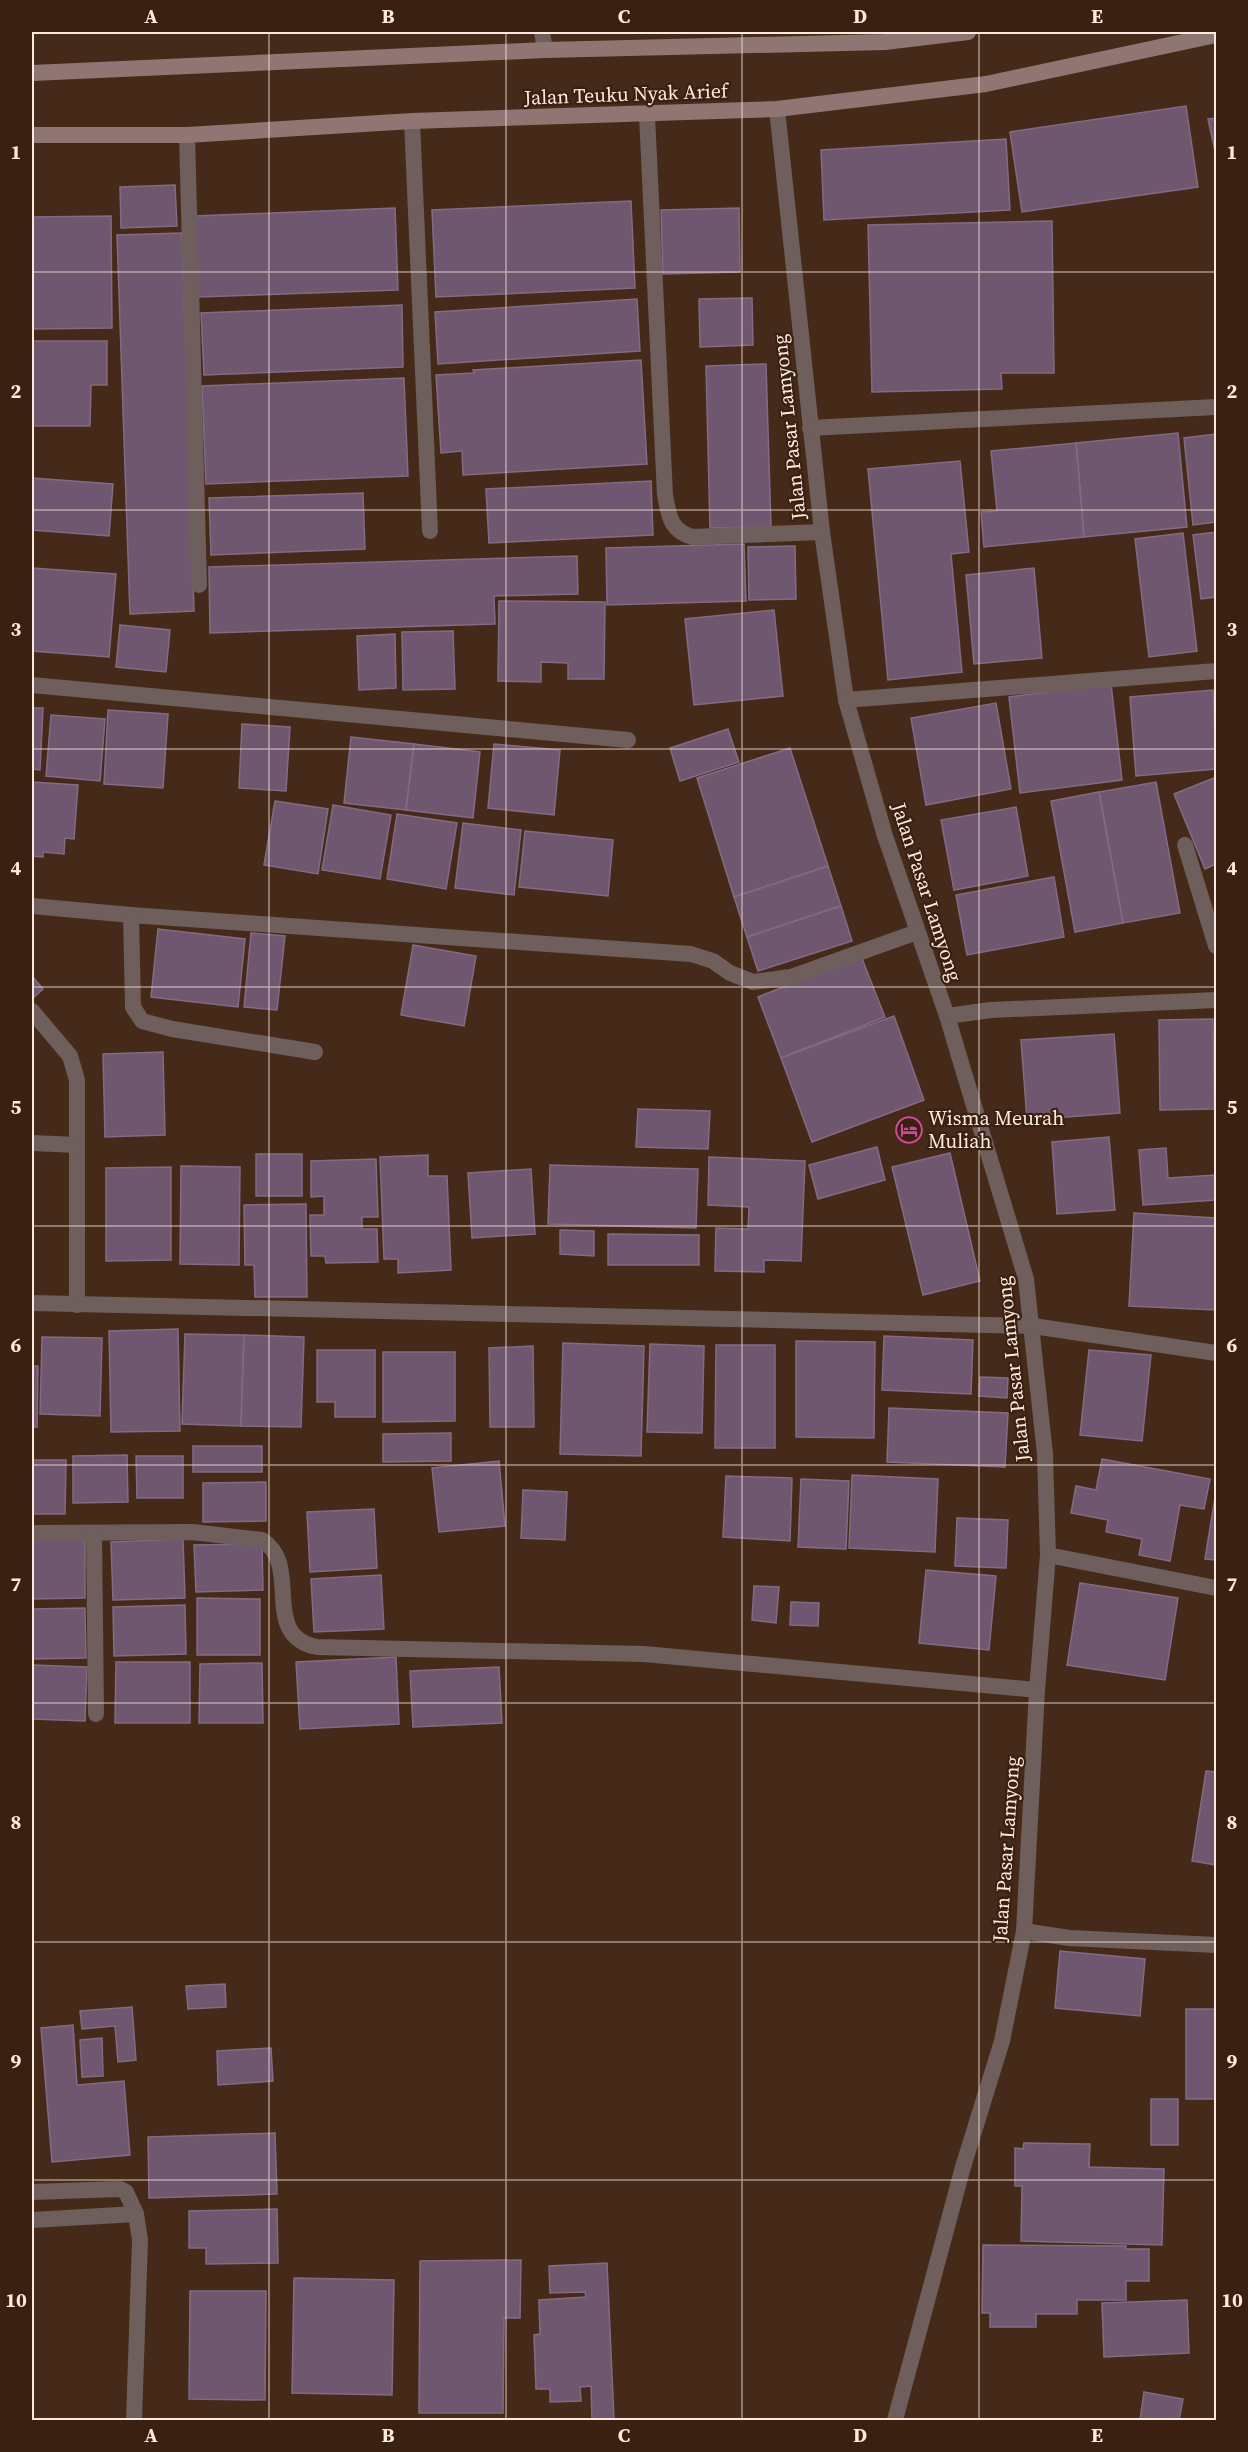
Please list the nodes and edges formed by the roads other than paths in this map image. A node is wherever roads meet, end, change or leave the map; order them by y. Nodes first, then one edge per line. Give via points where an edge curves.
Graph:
1 (542, 32) edge
2 (968, 32) edge
3 (1216, 35) edge
4 (821, 37) edge
5 (884, 37) edge
6 (545, 50) junction
7 (32, 73) edge
8 (777, 109) junction
9 (646, 115) junction
10 (412, 121) junction
11 (32, 135) edge
12 (187, 135) junction
13 (1216, 407) edge
14 (810, 428) junction
15 (430, 531) dead end
16 (822, 532) junction
17 (198, 585) dead end
18 (1216, 671) edge
19 (32, 684) edge
20 (846, 700) junction
21 (628, 740) dead end
22 (1185, 845) dead end
23 (32, 906) edge
24 (131, 915) junction
25 (917, 932) junction
26 (1216, 946) edge
27 (1216, 1000) edge
28 (32, 1011) edge
29 (947, 1016) junction
30 (315, 1052) dead end
31 (32, 1143) edge
32 (77, 1146) junction
33 (32, 1303) edge
34 (77, 1305) junction
35 (1033, 1326) junction
36 (1216, 1353) edge
37 (32, 1533) edge
38 (94, 1533) junction
39 (1048, 1555) junction
40 (1216, 1588) edge
41 (1037, 1690) junction
42 (96, 1714) dead end
43 (1024, 1931) junction
44 (1216, 1945) edge
45 (32, 2192) edge
46 (136, 2214) junction
47 (32, 2220) edge
48 (134, 2421) edge
49 (896, 2421) edge

1 - 6 street
2 - 5 main road
3 - 8 main road, Jalan Teuku Nyak Arief via 986,84
4 - 5 main road
4 - 6 main road
6 - 7 main road
8 - 9 main road, Jalan Teuku Nyak Arief
8 - 14 street, Jalan Pasar Lamyong
9 - 10 main road, Jalan Teuku Nyak Arief
9 - 16 street via 665,495 670,522 692,537
10 - 12 main road, Jalan Teuku Nyak Arief
10 - 15 street
11 - 12 main road, Jalan Teuku Nyak Arief
12 - 17 street
13 - 14 street
14 - 16 street, Jalan Pasar Lamyong
16 - 20 street, Jalan Pasar Lamyong
18 - 20 street
19 - 21 street
20 - 25 street, Jalan Pasar Lamyong
22 - 26 street
23 - 24 street
24 - 25 street via 691,954 753,982 791,977
24 - 30 street via 133,1007 142,1021
25 - 29 street, Jalan Pasar Lamyong
27 - 29 street via 991,1010
28 - 32 street via 70,1056 73,1065 77,1080
29 - 35 street, Jalan Pasar Lamyong via 1016,1239
31 - 32 street
32 - 34 street
33 - 34 street
34 - 35 street
35 - 36 street
35 - 39 street, Jalan Pasar Lamyong via 1045,1454
37 - 38 street
38 - 41 street via 192,1533 262,1539 279,1558 287,1622 293,1637 317,1647 644,1653
38 - 42 street
39 - 40 street
39 - 41 street, Jalan Pasar Lamyong
41 - 43 street, Jalan Pasar Lamyong
43 - 44 street via 1069,1938
43 - 49 street, Jalan Pasar Lamyong via 1002,2041 963,2167
45 - 46 street via 120,2188 126,2192
46 - 47 street
46 - 48 street via 140,2240

